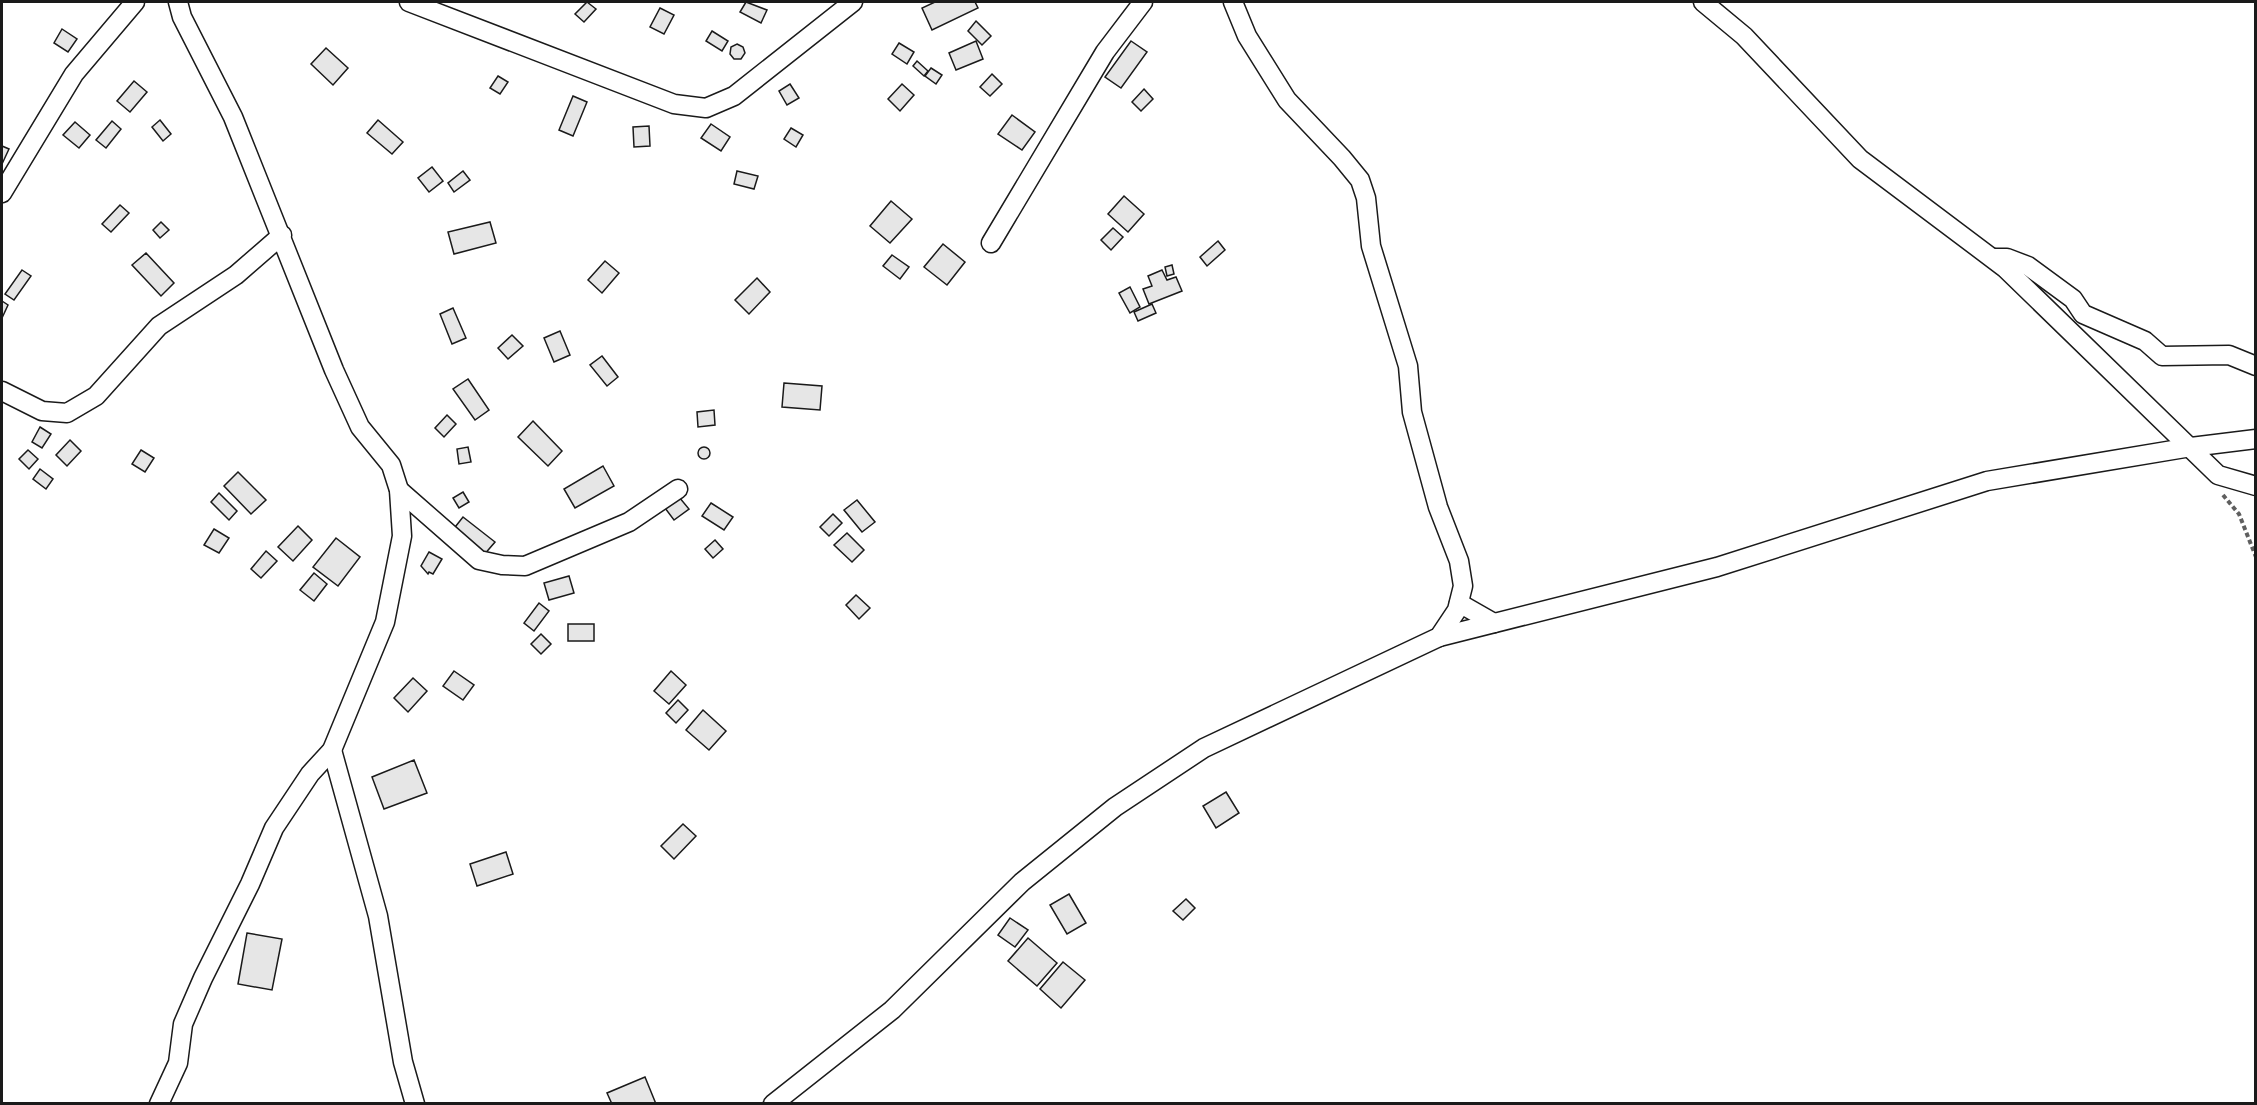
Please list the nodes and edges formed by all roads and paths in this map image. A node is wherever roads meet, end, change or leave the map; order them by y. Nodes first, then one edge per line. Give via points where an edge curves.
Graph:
1 (135, 2) edge
2 (178, 2) edge
3 (409, 2) edge
4 (853, 2) edge
5 (1143, 2) edge
6 (1233, 2) edge
7 (1703, 2) edge
8 (2, 193) edge
9 (282, 235) junction
10 (991, 243) dead end
11 (1992, 258) junction
12 (2256, 366) edge
13 (2, 391) edge
14 (2256, 439) edge
15 (2191, 447) junction
16 (2218, 475) junction
17 (2256, 486) edge
18 (678, 489) dead end
19 (399, 490) junction
20 (2256, 557) edge
21 (1459, 603) junction
22 (1494, 623) junction
23 (1439, 637) junction
24 (332, 750) junction
25 (159, 1104) edge
26 (415, 1104) edge
27 (773, 1104) edge

1 - 8 street via 74,74
2 - 9 street via 233,117
3 - 4 street via 674,104 706,108 734,96
5 - 10 street via 1105,52
6 - 21 street via 1247,36 1287,100 1360,180 1371,246 1408,366 1412,412 1438,507 1459,561
7 - 11 street via 1744,36 1860,159
9 - 13 street via 236,274 159,326 96,396 67,413 42,411
9 - 19 street via 360,427 391,465
11 - 12 street via 2007,258 2028,266 2073,298 2084,314 2145,341 2162,356 2229,355
11 - 15 street
14 - 15 street
15 - 16 street
15 - 22 street via 1987,481 1717,567
16 - 17 street
16 - 20 path via 2219,487 2239,514
18 - 19 street via 629,522 525,566 479,560
19 - 24 street via 402,536 385,622
21 - 22 street
21 - 23 street
22 - 23 street
23 - 27 street via 1204,748 1115,807 1023,882 892,1010
24 - 25 street via 310,774 274,828 183,1024 178,1063
24 - 26 street via 378,916 403,1062

